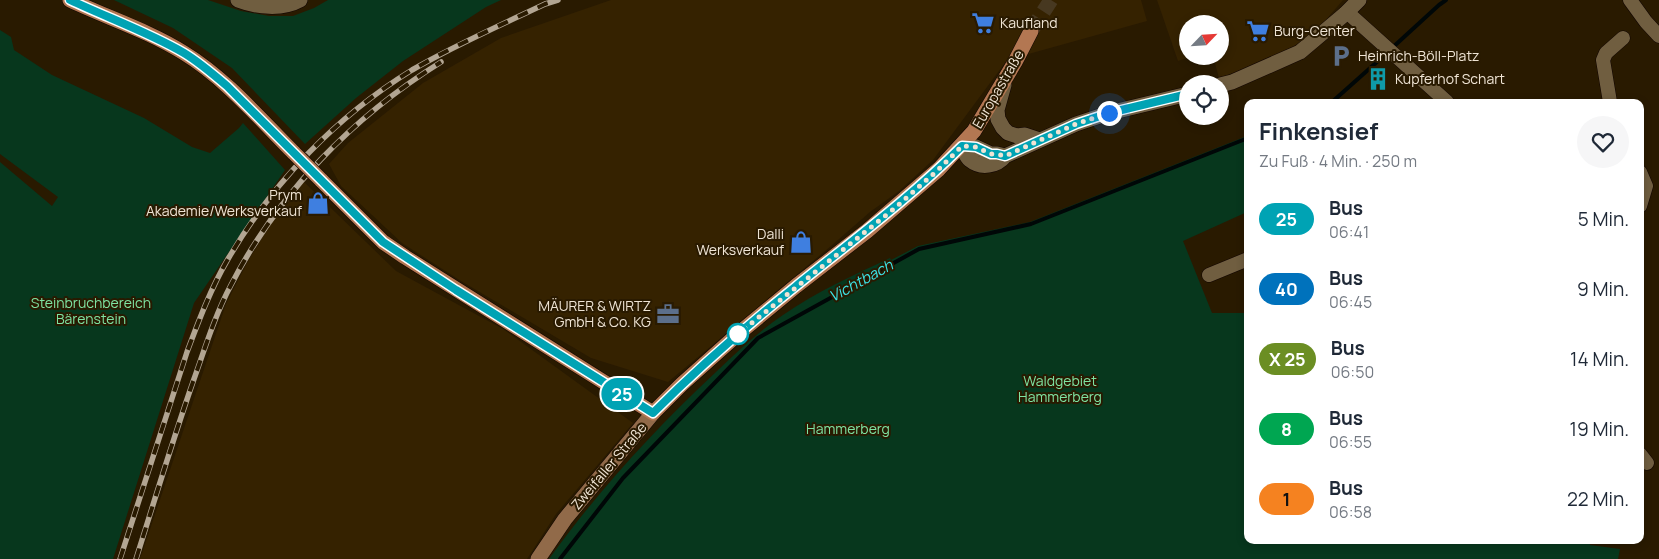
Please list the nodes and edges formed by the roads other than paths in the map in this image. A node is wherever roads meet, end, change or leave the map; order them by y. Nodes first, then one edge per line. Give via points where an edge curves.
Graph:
1 (70, 0) edge
2 (238, 0) edge
3 (300, 0) edge
4 (1359, 0) edge
5 (1630, 0) edge
6 (1348, 12) junction
7 (1031, 31) tunnel mouth
8 (1659, 36) edge
9 (1623, 38) dead end
10 (1007, 76) junction
11 (1229, 83) edge
12 (1179, 96) edge
13 (1444, 99) edge
14 (1610, 99) edge
15 (1040, 140) junction
16 (962, 146) junction
17 (1244, 261) edge
18 (1209, 275) dead end
19 (653, 413) junction
20 (538, 559) edge

1 - 19 main road, bridge via 184,53 207,69 383,242
2 - 3 street via 269,7
4 - 6 street
5 - 8 street
6 - 11 street via 1300,52
6 - 13 street
7 - 10 main road, Europastraße
9 - 14 street via 1603,60
10 - 15 street via 997,110 998,119 1008,133
10 - 16 main road, Europastraße
12 - 15 street via 1109,113
15 - 16 street via 1005,156
16 - 19 main road, Zweifaller Straße via 898,205 738,334
17 - 18 street
19 - 20 main road, Zweifaller Straße via 565,519

